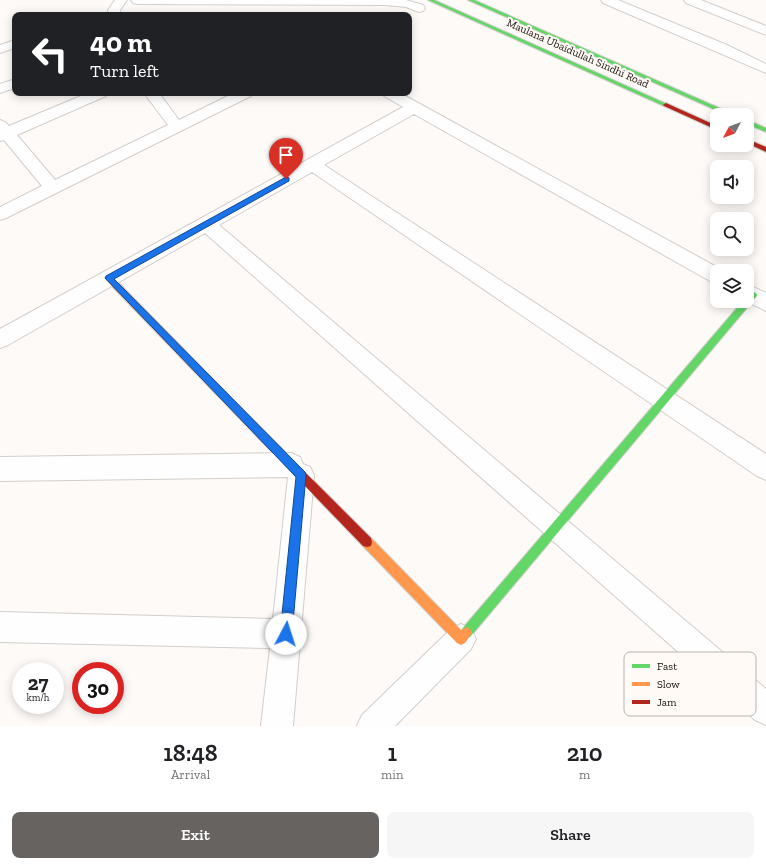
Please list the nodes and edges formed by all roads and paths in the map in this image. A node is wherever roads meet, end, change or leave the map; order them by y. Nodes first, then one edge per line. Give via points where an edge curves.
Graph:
1 (137, 0) edge
2 (433, 0) edge
3 (470, 0) edge
4 (607, 0) edge
5 (690, 0) edge
6 (117, 8) edge
7 (419, 8) junction
8 (107, 12) edge
9 (411, 12) edge
10 (766, 30) edge
11 (12, 45) edge
12 (0, 49) edge
13 (766, 69) edge
14 (12, 84) edge
15 (0, 89) edge
16 (93, 96) edge
17 (153, 96) edge
18 (240, 96) edge
19 (395, 96) edge
20 (415, 107) junction
21 (716, 108) edge
22 (710, 125) edge
23 (754, 125) edge
24 (177, 127) junction
25 (766, 130) edge
26 (2, 131) edge
27 (754, 145) edge
28 (766, 150) edge
29 (313, 164) junction
30 (53, 188) junction
31 (0, 214) edge
32 (206, 224) junction
33 (710, 272) edge
34 (109, 278) junction
35 (755, 297) edge
36 (0, 339) edge
37 (664, 400) junction
38 (766, 468) edge
39 (0, 469) edge
40 (296, 470) junction
41 (556, 527) junction
42 (0, 627) edge
43 (286, 634) junction
44 (461, 639) junction
45 (700, 652) edge
46 (756, 700) edge
47 (766, 709) edge
48 (277, 726) edge
49 (373, 726) edge

1 - 7 street via 385,1
2 - 7 street
2 - 22 main road, Maulana Ubaidullah Sindhi Road
3 - 21 main road, Maulana Ubaidullah Sindhi Road
4 - 13 street
5 - 10 street
6 - 8 street
7 - 9 street
11 - 12 street
14 - 15 street
16 - 26 street
17 - 24 street
18 - 24 street
19 - 20 street
20 - 29 street
20 - 33 street
23 - 25 main road
24 - 30 street
26 - 30 street
27 - 28 main road
29 - 32 street
29 - 37 street
30 - 31 street
32 - 34 street
32 - 41 street
34 - 36 street
34 - 40 main road
35 - 37 main road
37 - 38 street
37 - 41 main road
39 - 40 street
40 - 43 street
40 - 44 main road
41 - 44 main road
41 - 45 street
42 - 43 street
43 - 48 street
44 - 49 street
46 - 47 street

